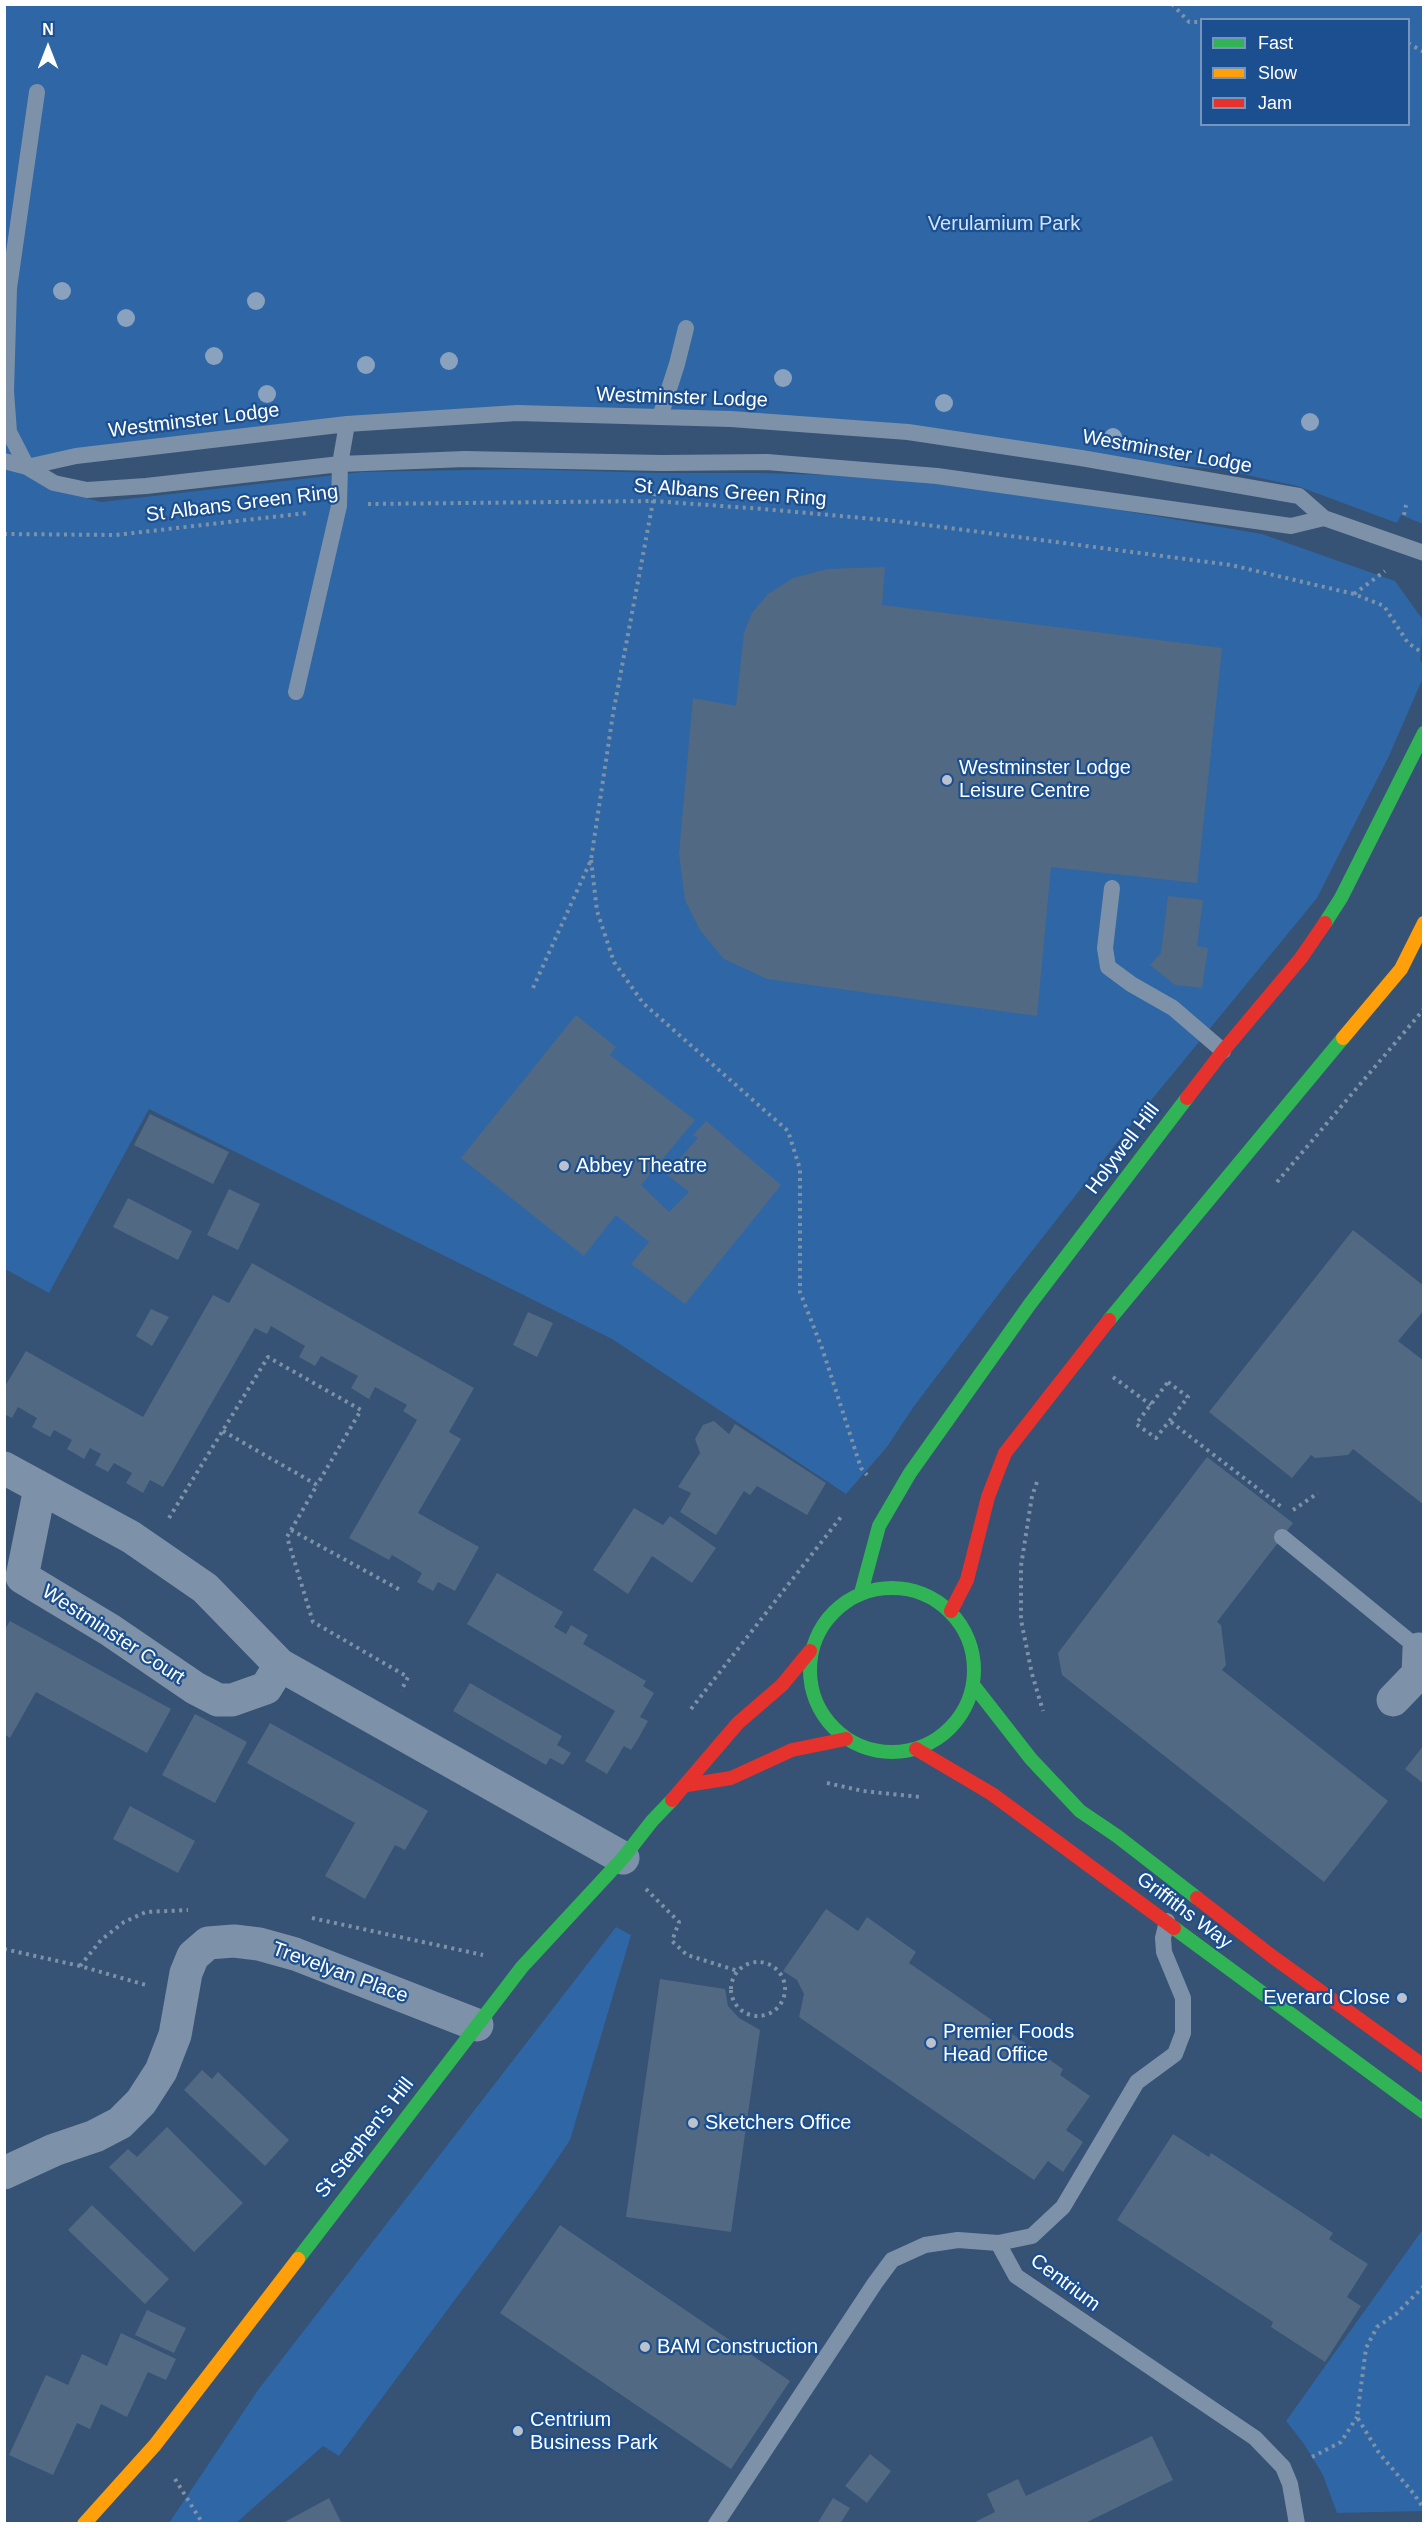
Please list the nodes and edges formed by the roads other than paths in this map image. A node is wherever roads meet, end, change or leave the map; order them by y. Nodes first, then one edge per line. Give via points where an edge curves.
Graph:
1 (37, 92) dead end
2 (686, 328) dead end
3 (660, 417) junction
4 (347, 424) junction
5 (4, 461) edge
6 (340, 464) junction
7 (27, 466) junction
8 (1324, 518) junction
9 (1424, 553) edge
10 (296, 692) dead end
11 (1423, 736) edge
12 (1112, 888) dead end
13 (1424, 923) edge
14 (1224, 1051) junction
15 (4, 1468) edge
16 (40, 1488) junction
17 (1282, 1537) dead end
18 (861, 1593) junction
19 (951, 1611) junction
20 (810, 1651) junction
21 (280, 1665) junction
22 (1420, 1667) edge
23 (974, 1686) junction
24 (1393, 1700) dead end
25 (846, 1739) junction
26 (916, 1749) junction
27 (687, 1785) junction
28 (623, 1858) junction
29 (1167, 1921) junction
30 (477, 2025) junction
31 (1424, 2066) edge
32 (1424, 2112) edge
33 (4, 2173) edge
34 (998, 2243) junction
35 (84, 2523) edge
36 (716, 2523) edge
37 (1297, 2523) edge

1 - 7 lane via 9,288 6,392 9,432
2 - 3 lane
3 - 4 lane, Westminster Lodge via 517,413
3 - 8 lane, Westminster Lodge via 908,432 1070,456 1299,496
4 - 6 lane
4 - 7 lane, Westminster Lodge via 76,456
5 - 7 lane, Westminster Lodge
6 - 7 lane, Westminster Lodge via 87,490 54,483
6 - 8 lane, Westminster Lodge via 465,459 767,462 937,476 1291,526
6 - 10 lane via 339,506
8 - 9 lane, Westminster Lodge
11 - 14 main road, Holywell Hill via 1341,898 1301,958
12 - 14 lane via 1105,948 1108,967 1173,1008
13 - 19 main road via 1401,969 1107,1323 1005,1453 988,1497 967,1580
14 - 18 main road, Holywell Hill via 1030,1304 910,1473 879,1527
15 - 16 street
16 - 21 street via 132,1537 205,1588
16 - 21 street, Westminster Court via 22,1577 218,1700 232,1700 266,1688
17 - 22 lane
18 - 19 main road via 906,1587
18 - 20 main road via 832,1612
19 - 23 main road via 970,1642
20 - 25 main road via 811,1690 828,1724
20 - 27 main road, St Stephen's Hill via 782,1685 738,1723
21 - 28 street
22 - 24 street
23 - 26 main road via 963,1713 952,1727
23 - 31 main road, Griffiths Way via 1031,1759 1080,1811
25 - 26 main road via 887,1753
25 - 27 main road via 792,1750 731,1778
26 - 29 main road, Griffiths Way via 992,1794
27 - 28 main road, St Stephen's Hill
28 - 30 main road, St Stephen's Hill via 522,1967
29 - 32 main road, Griffiths Way
29 - 34 lane, Centrium via 1164,1952 1183,1998 1183,2033 1175,2054 1137,2082 1063,2207 1032,2236
30 - 33 street, Trevelyan Place via 295,1954 259,1944 208,1943 193,1956 186,1972 171,2044 161,2071 141,2102 120,2123 95,2136
30 - 35 main road, St Stephen's Hill via 155,2445
34 - 36 lane via 958,2240 925,2245 892,2260
34 - 37 lane, Centrium via 1016,2276 1255,2438 1283,2467

